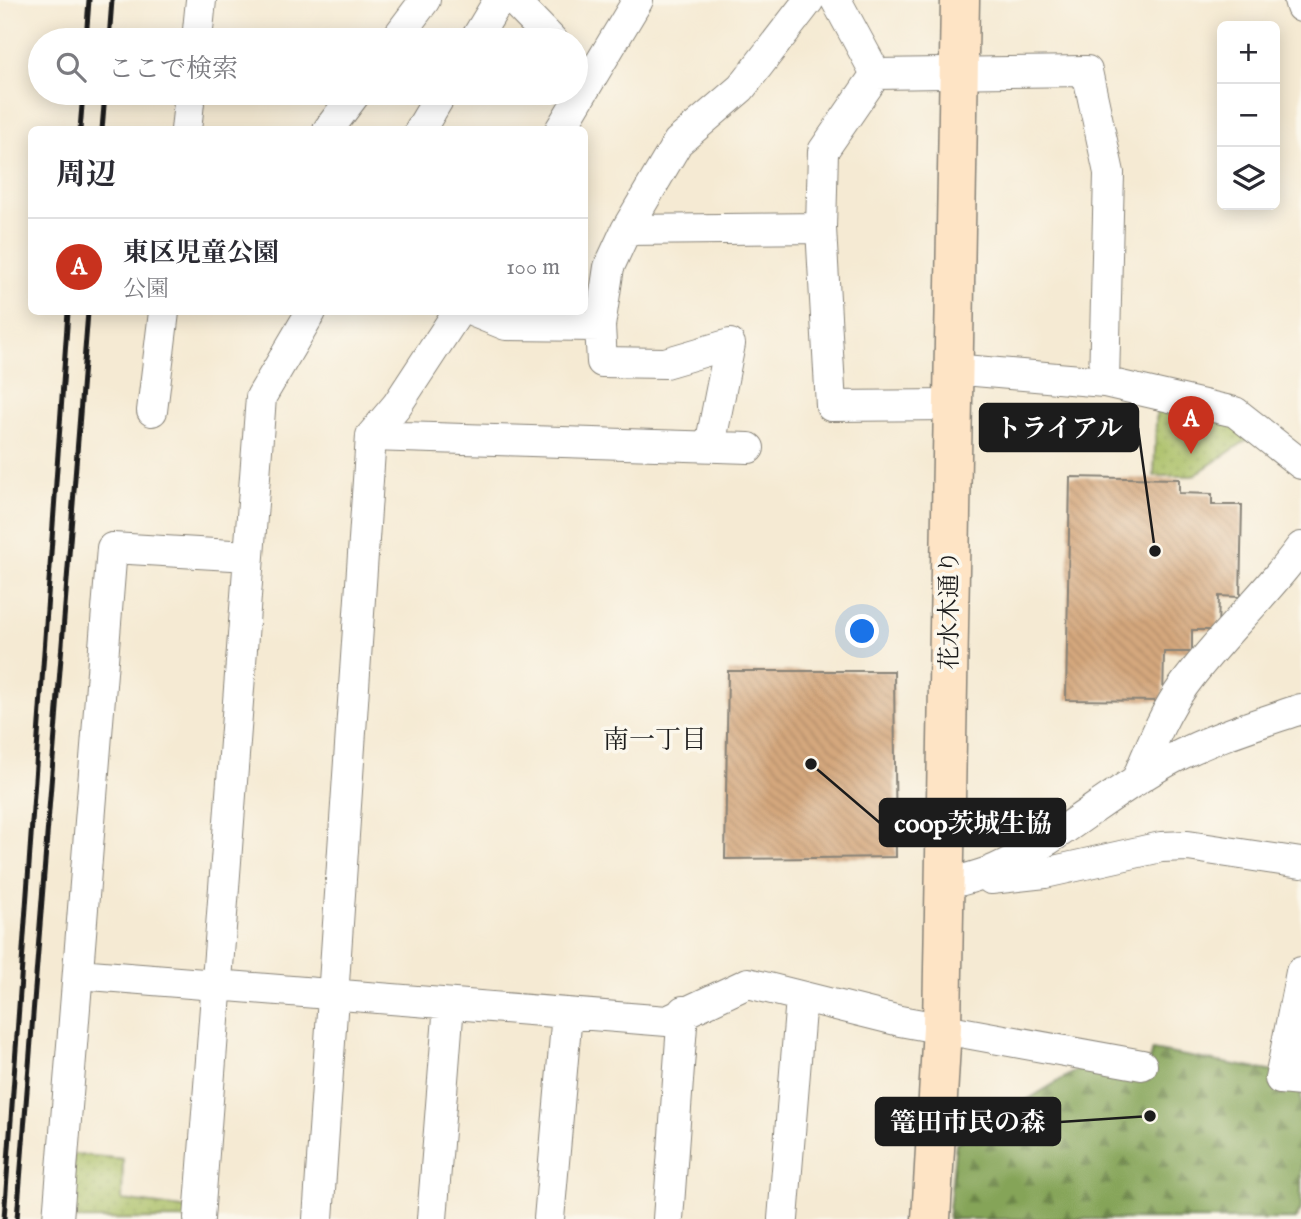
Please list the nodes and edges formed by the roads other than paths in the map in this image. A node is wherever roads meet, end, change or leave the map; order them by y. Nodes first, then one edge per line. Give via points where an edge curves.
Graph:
1 (201, 0) edge
2 (425, 0) edge
3 (499, 0) edge
4 (513, 0) edge
5 (638, 0) edge
6 (809, 0) edge
7 (835, 0) edge
8 (960, 0) edge
9 (1300, 0) edge
10 (1301, 8) edge
11 (198, 28) edge
12 (404, 28) edge
13 (482, 28) edge
14 (540, 28) edge
15 (588, 63) edge
16 (958, 71) junction
17 (876, 74) junction
18 (190, 105) edge
19 (347, 105) edge
20 (435, 105) edge
21 (569, 105) edge
22 (190, 126) edge
23 (331, 126) edge
24 (422, 126) edge
25 (561, 126) edge
26 (821, 228) junction
27 (626, 230) junction
28 (164, 315) edge
29 (309, 315) edge
30 (456, 315) edge
31 (481, 315) edge
32 (600, 326) junction
33 (1104, 382) junction
34 (952, 387) junction
35 (152, 411) dead end
36 (371, 436) junction
37 (710, 446) junction
38 (750, 448) dead end
39 (1301, 464) edge
40 (1301, 547) edge
41 (249, 556) junction
42 (1301, 709) edge
43 (1136, 781) junction
44 (1301, 863) edge
45 (945, 884) junction
46 (1301, 972) edge
47 (78, 974) junction
48 (216, 986) junction
49 (334, 995) junction
50 (801, 998) junction
51 (449, 1004) junction
52 (683, 1011) junction
53 (567, 1013) junction
54 (942, 1027) junction
55 (1142, 1065) dead end
56 (1301, 1081) edge
57 (58, 1219) edge
58 (199, 1219) edge
59 (318, 1219) edge
60 (432, 1219) edge
61 (549, 1219) edge
62 (668, 1219) edge
63 (783, 1219) edge
64 (931, 1219) edge

1 - 11 street
2 - 12 street
3 - 13 street
4 - 14 street
5 - 15 street
6 - 27 street via 741,88 678,142
7 - 17 street
8 - 16 street, 花水木通り
9 - 10 street
16 - 17 street
16 - 33 street via 1087,71 1109,173
16 - 34 street, 花水木通り
17 - 26 street via 823,150
18 - 22 street
19 - 23 street
20 - 24 street
21 - 25 street
26 - 27 street
26 - 34 street via 831,406
27 - 32 street via 609,267
28 - 35 street
29 - 41 street via 261,397
30 - 36 street
31 - 32 street via 506,325
32 - 37 street via 602,362 665,363 730,344
33 - 34 street
33 - 39 street via 1234,412
34 - 45 street, 花水木通り
36 - 37 street
36 - 49 street
37 - 38 street
40 - 43 street via 1273,586 1232,626 1183,686
41 - 47 street via 112,548
41 - 48 street
42 - 43 street via 1224,734
43 - 45 street via 1063,832 995,870
44 - 45 street via 1188,846 1161,847 1045,873
45 - 54 street, 花水木通り
46 - 56 street via 1280,1079
47 - 48 street
47 - 57 street
48 - 49 street
48 - 58 street
49 - 51 street
49 - 59 street
50 - 52 street via 748,983
50 - 54 street
50 - 63 street
51 - 53 street
51 - 60 street
52 - 53 street via 667,1021
52 - 62 street
53 - 61 street
54 - 55 street
54 - 64 street, 花水木通り

